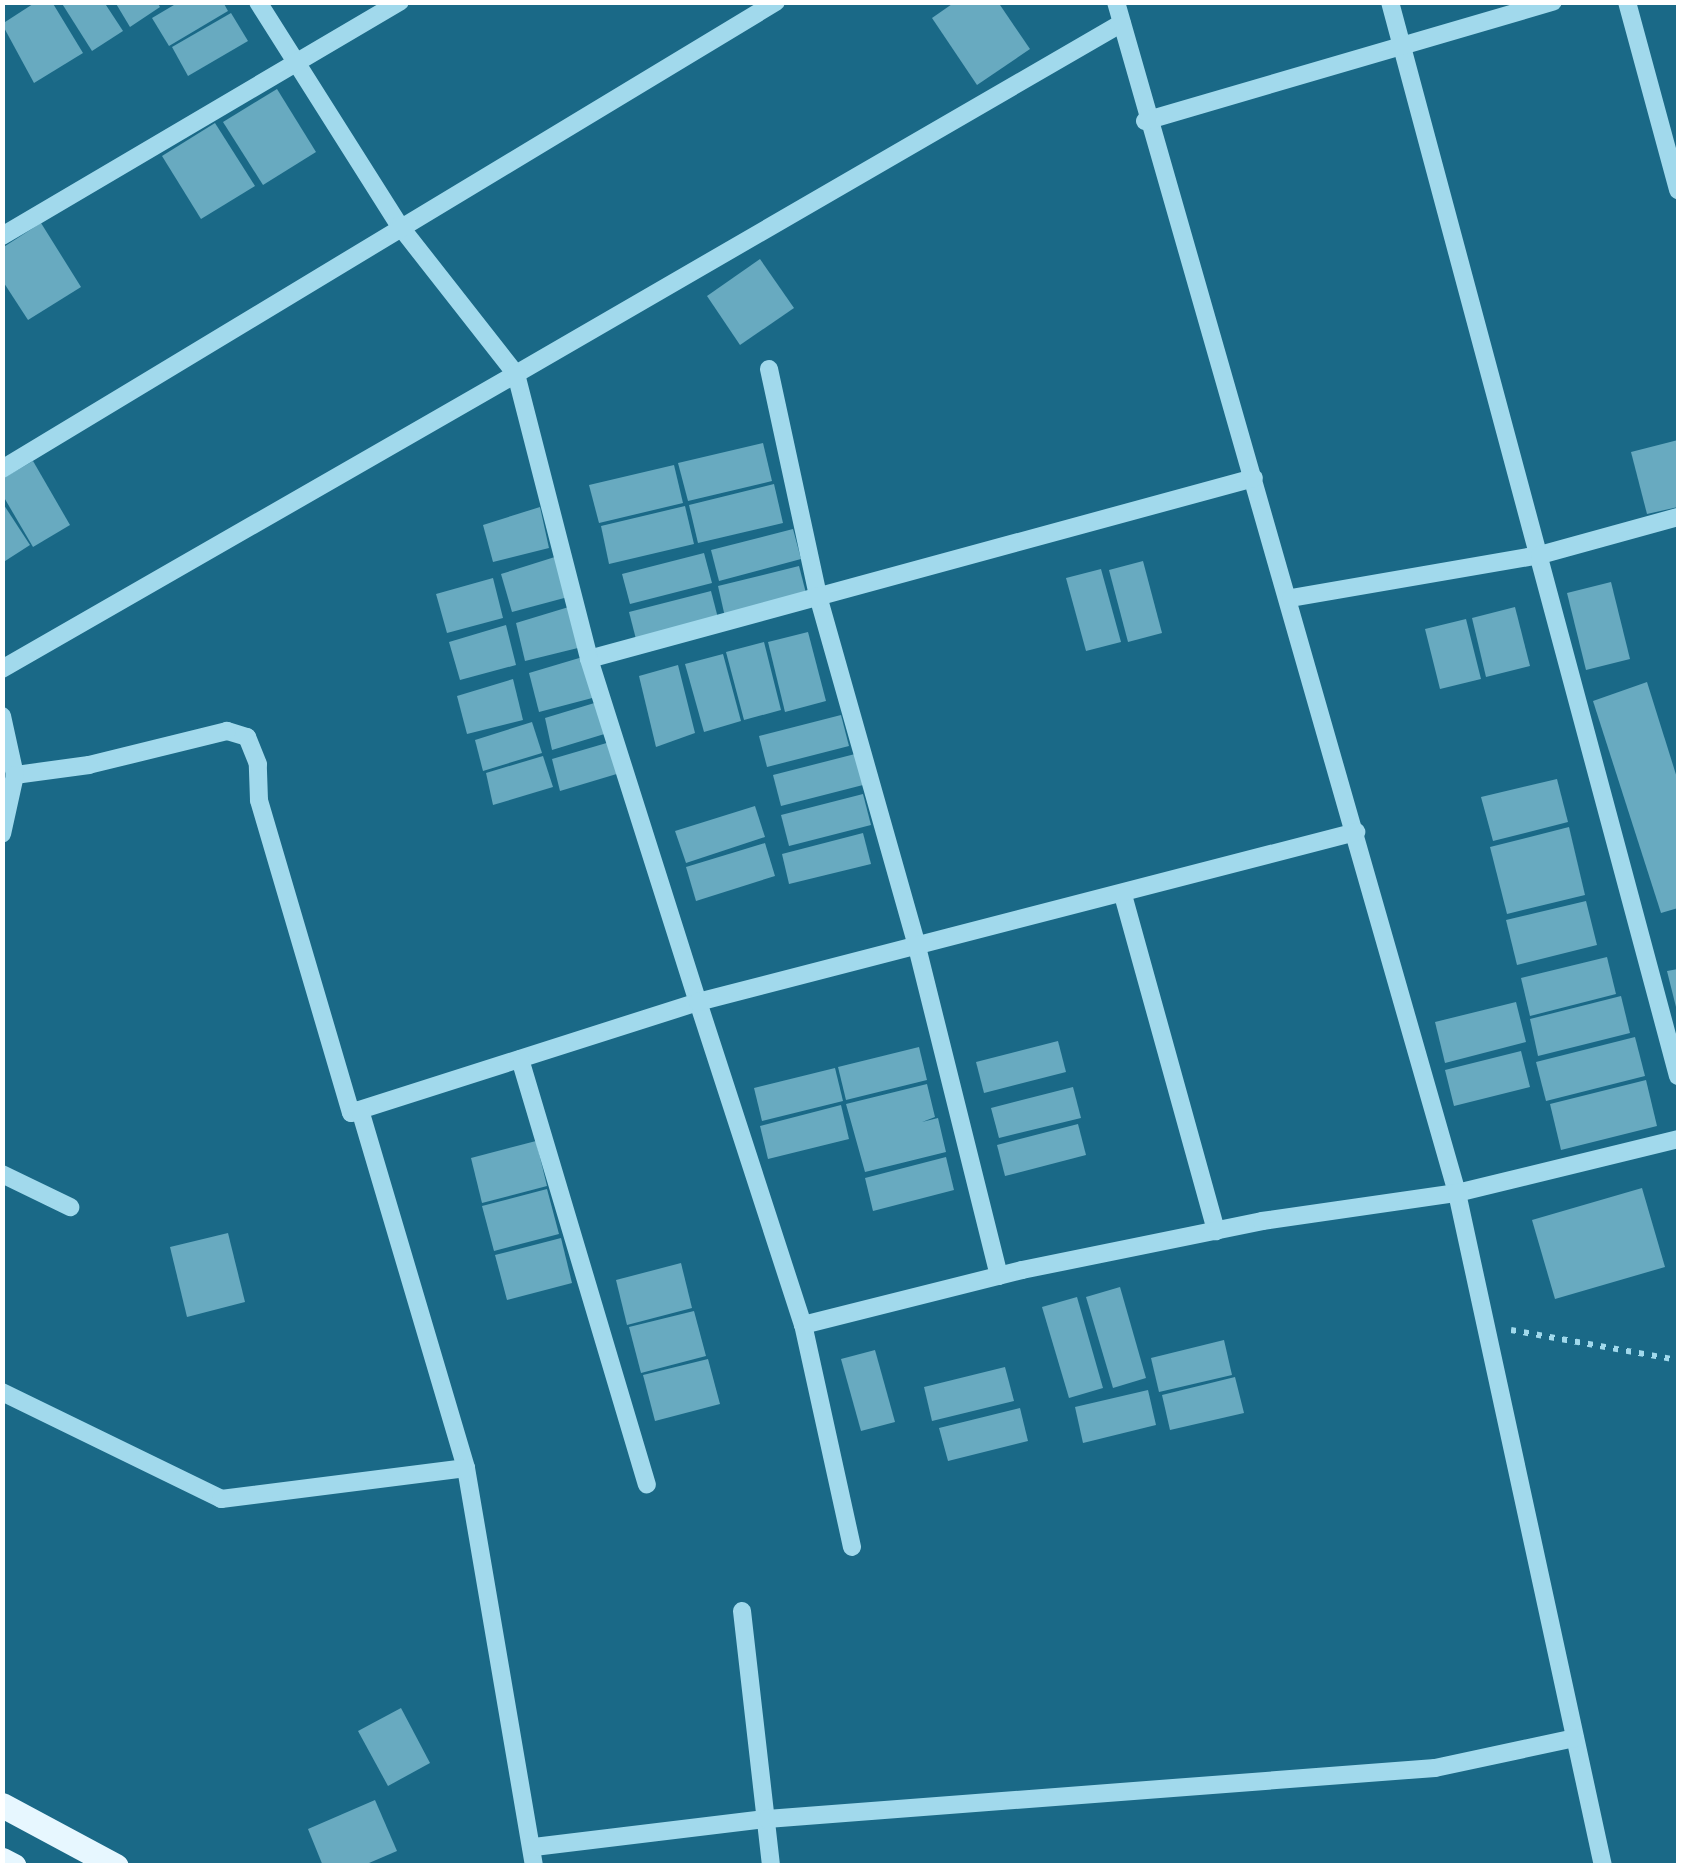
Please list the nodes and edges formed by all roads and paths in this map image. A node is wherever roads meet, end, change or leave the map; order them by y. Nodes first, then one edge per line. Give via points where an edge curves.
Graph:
1 (258, 2) edge
2 (400, 2) edge
3 (776, 2) edge
4 (1116, 2) edge
5 (1390, 2) edge
6 (1553, 2) edge
7 (1627, 2) edge
8 (1122, 23) junction
9 (1401, 45) junction
10 (298, 62) junction
11 (1145, 121) junction
12 (1678, 190) edge
13 (399, 225) junction
14 (2, 236) edge
15 (768, 370) dead end
16 (516, 374) junction
17 (2, 469) edge
18 (1254, 478) junction
19 (1678, 517) edge
20 (1540, 556) junction
21 (818, 596) junction
22 (1291, 598) junction
23 (588, 658) junction
24 (2, 669) edge
25 (2, 716) edge
26 (15, 775) junction
27 (1356, 832) junction
28 (2, 834) edge
29 (1123, 895) junction
30 (917, 947) junction
31 (698, 1002) junction
32 (520, 1059) junction
33 (1678, 1076) edge
34 (360, 1110) junction
35 (1678, 1139) edge
36 (2, 1174) edge
37 (1458, 1193) junction
38 (70, 1206) dead end
39 (1216, 1230) junction
40 (998, 1276) junction
41 (803, 1325) junction
42 (1486, 1325) junction
43 (1678, 1360) edge
44 (2, 1392) edge
45 (466, 1468) junction
46 (647, 1484) dead end
47 (852, 1546) dead end
48 (742, 1611) dead end
49 (1574, 1738) junction
50 (2, 1806) edge
51 (767, 1819) junction
52 (534, 1856) edge
53 (2, 1860) edge
54 (14, 1866) edge
55 (116, 1866) edge
56 (771, 1866) edge
57 (1603, 1866) edge

1 - 10 street
2 - 10 street
3 - 13 street
4 - 8 street
5 - 9 street
6 - 9 street
7 - 12 street
8 - 11 street
8 - 16 street
9 - 11 street
9 - 20 street
10 - 13 street
10 - 14 street
11 - 18 street
13 - 16 street
13 - 17 street
15 - 21 street
16 - 23 street
16 - 24 street
18 - 21 street
18 - 22 street
19 - 20 street
20 - 22 street
20 - 33 street
21 - 23 street
21 - 30 street
22 - 27 street
23 - 31 street
25 - 26 street
26 - 28 street
26 - 34 street via 88,766 226,731 247,738 326,1041 351,1113
27 - 29 street
27 - 37 street
29 - 30 street
29 - 39 street
30 - 31 street
30 - 40 street
31 - 32 street
31 - 41 street
32 - 34 street
32 - 46 street
34 - 45 street
35 - 37 street
36 - 38 street
37 - 39 street
37 - 42 street
39 - 40 street
40 - 41 street
41 - 47 street
42 - 43 path
42 - 49 street
44 - 45 street via 221,1499
45 - 52 street
48 - 51 street
49 - 51 street via 1435,1768
49 - 57 street
50 - 55 main road
51 - 52 street
51 - 56 street
53 - 54 main road

